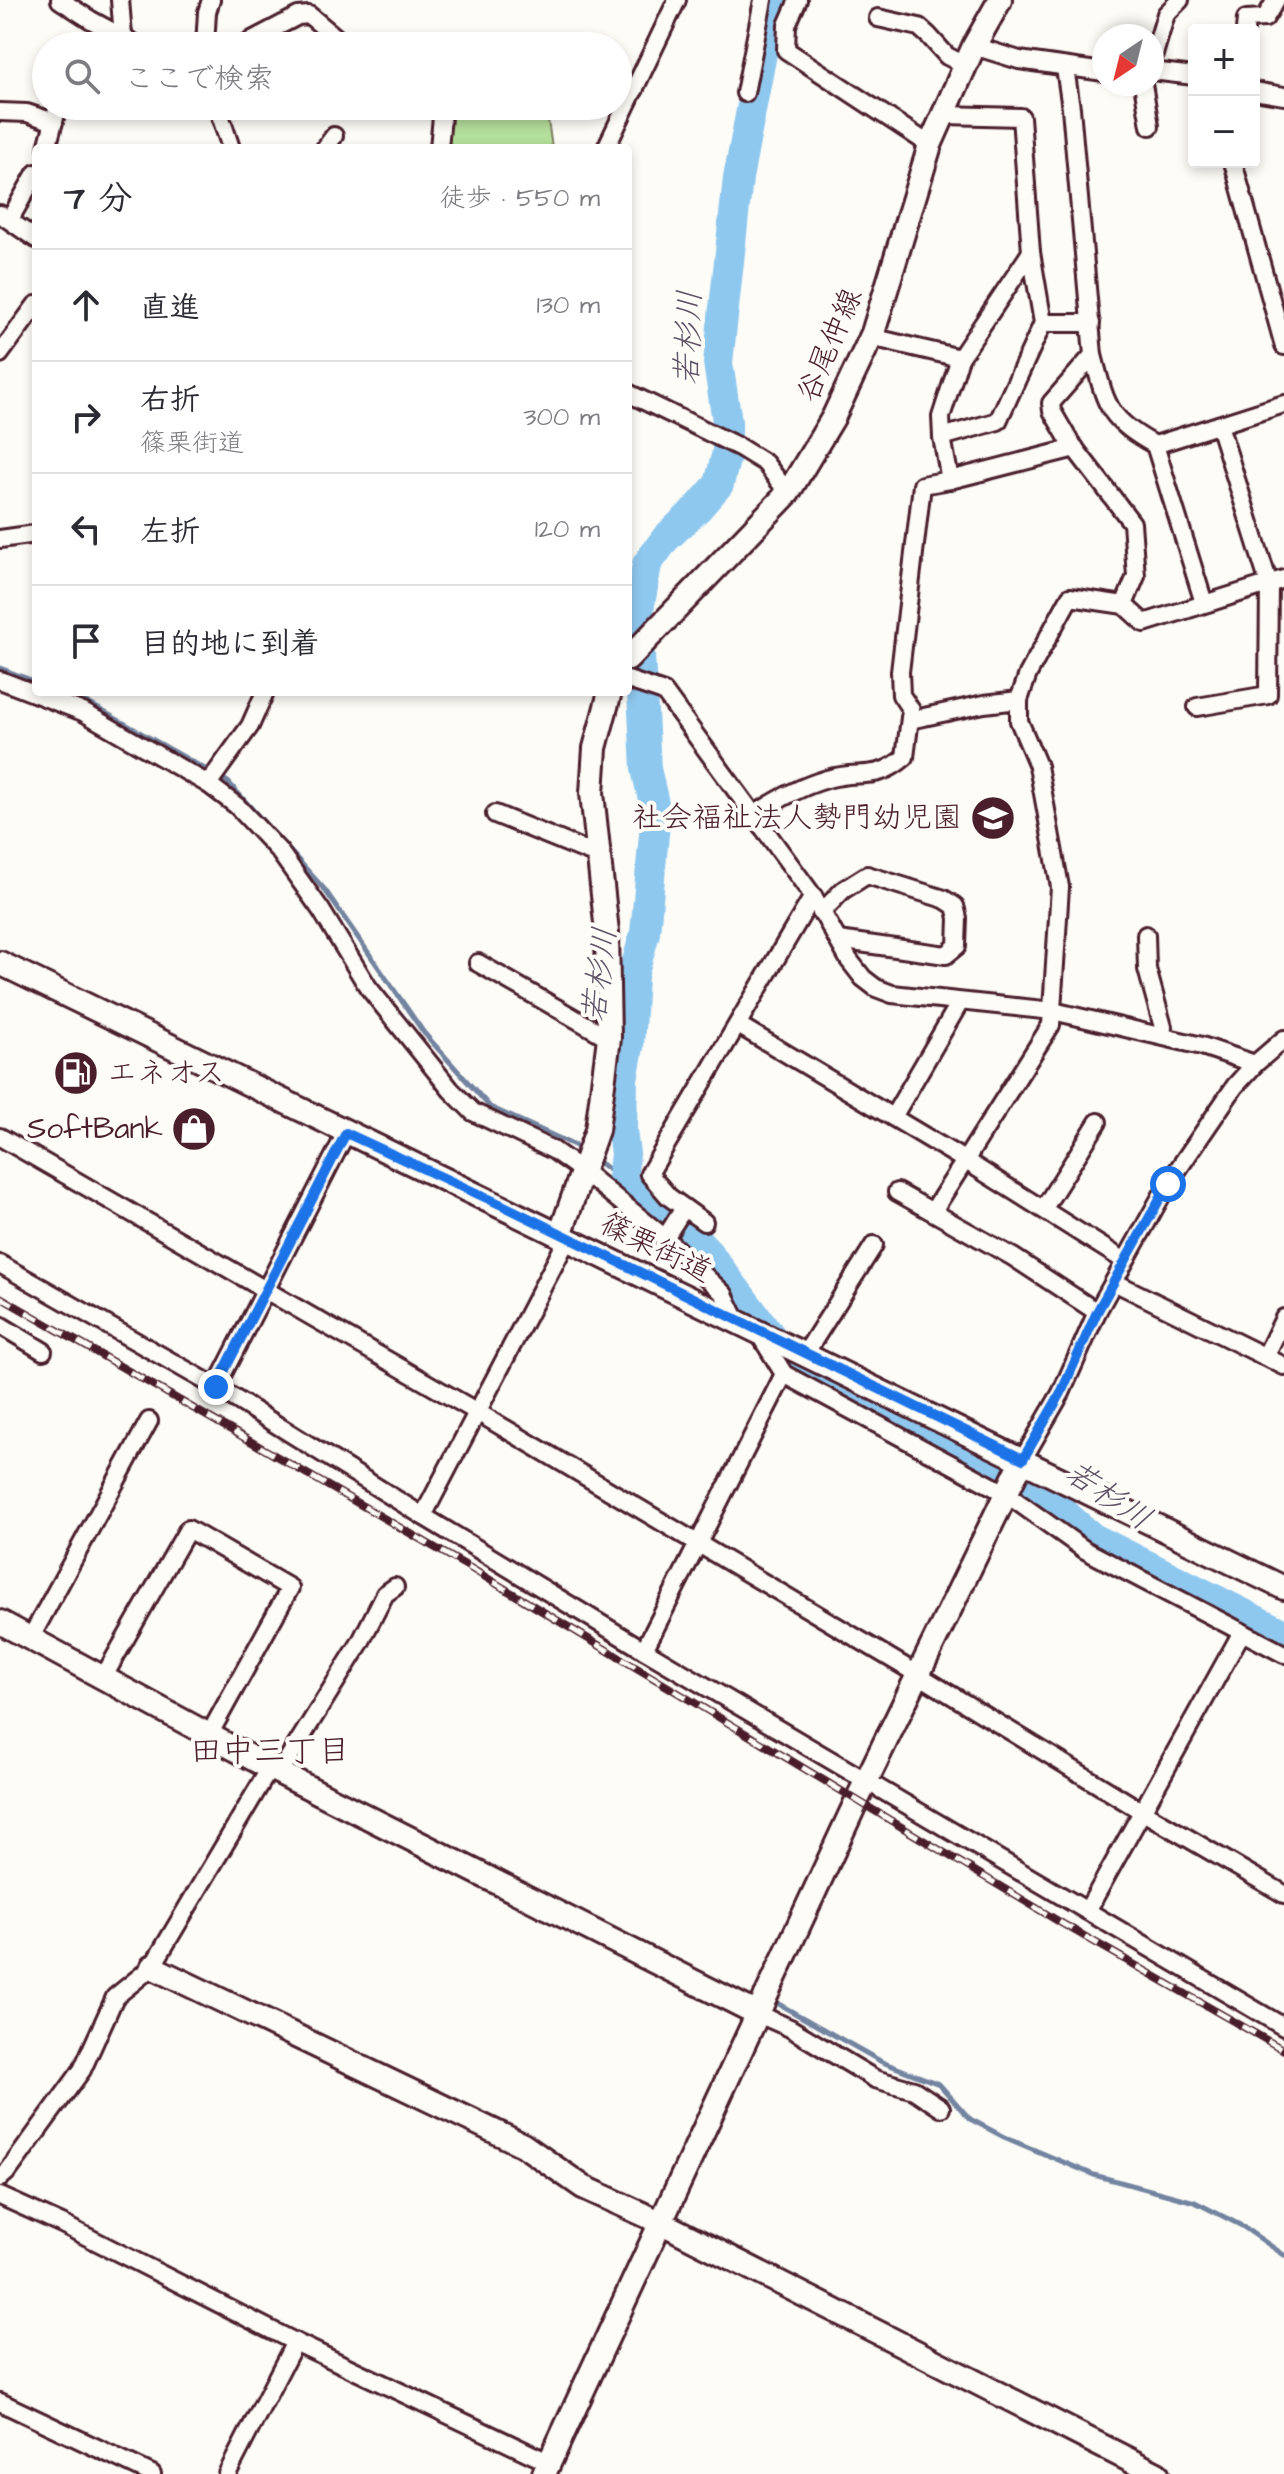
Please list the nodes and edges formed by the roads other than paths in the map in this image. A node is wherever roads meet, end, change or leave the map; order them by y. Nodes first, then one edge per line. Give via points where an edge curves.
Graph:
1 (60, 0) edge
2 (120, 0) edge
3 (211, 0) edge
4 (763, 0) edge
5 (798, 0) edge
6 (1000, 0) edge
7 (1180, 0) edge
8 (1276, 0) edge
9 (672, 2) edge
10 (878, 18) dead end
11 (1163, 24) edge
12 (1246, 24) edge
13 (115, 32) edge
14 (123, 32) edge
15 (206, 32) edge
16 (267, 32) edge
17 (329, 32) edge
18 (970, 55) junction
19 (1065, 68) junction
20 (1092, 71) edge
21 (1164, 72) edge
22 (1188, 75) edge
23 (632, 88) edge
24 (635, 89) junction
25 (1260, 92) edge
26 (745, 93) dead end
27 (632, 95) edge
28 (1145, 96) edge
29 (1284, 96) edge
30 (0, 112) edge
31 (32, 113) edge
32 (944, 115) junction
33 (54, 120) edge
34 (222, 120) edge
35 (442, 120) edge
36 (620, 120) edge
37 (1150, 126) dead end
38 (48, 144) edge
39 (230, 144) edge
40 (439, 144) edge
41 (608, 144) edge
42 (930, 145) junction
43 (1235, 168) edge
44 (32, 179) edge
45 (5, 217) edge
46 (32, 236) edge
47 (1031, 252) junction
48 (32, 310) edge
49 (1043, 323) junction
50 (1091, 323) junction
51 (1282, 328) edge
52 (871, 337) junction
53 (1284, 346) edge
54 (0, 354) edge
55 (1093, 355) junction
56 (960, 358) junction
57 (632, 395) edge
58 (1284, 404) edge
59 (1219, 425) junction
60 (942, 437) junction
61 (1155, 445) junction
62 (1075, 448) junction
63 (950, 480) junction
64 (788, 493) junction
65 (32, 535) edge
66 (0, 539) edge
67 (1276, 582) edge
68 (1204, 603) junction
69 (1124, 605) junction
70 (632, 665) edge
71 (632, 672) edge
72 (0, 680) edge
73 (32, 692) edge
74 (42, 696) edge
75 (263, 696) edge
76 (609, 696) edge
77 (1019, 700) junction
78 (1197, 707) dead end
79 (910, 720) junction
80 (208, 784) junction
81 (495, 814) dead end
82 (753, 816) junction
83 (599, 856) junction
84 (813, 896) junction
85 (821, 913) junction
86 (1146, 935) dead end
87 (838, 940) junction
88 (0, 963) edge
89 (478, 963) dead end
90 (960, 1002) junction
91 (1053, 1011) junction
92 (745, 1029) dead end
93 (1162, 1036) junction
94 (609, 1038) junction
95 (1284, 1039) edge
96 (1255, 1064) junction
97 (893, 1117) junction
98 (1098, 1122) dead end
99 (346, 1133) junction
100 (0, 1137) edge
101 (966, 1161) junction
102 (584, 1172) junction
103 (897, 1192) dead end
104 (684, 1208) junction
105 (1044, 1208) junction
106 (933, 1211) junction
107 (704, 1222) dead end
108 (564, 1236) junction
109 (665, 1238) junction
110 (874, 1245) dead end
111 (1125, 1261) junction
112 (0, 1264) edge
113 (1114, 1282) junction
114 (264, 1290) junction
115 (1097, 1312) junction
116 (1284, 1318) edge
117 (0, 1325) edge
118 (754, 1329) junction
119 (43, 1351) dead end
120 (802, 1353) junction
121 (1265, 1357) junction
122 (1284, 1366) edge
123 (784, 1374) junction
124 (216, 1387) junction
125 (479, 1413) junction
126 (149, 1421) dead end
127 (1014, 1476) junction
128 (423, 1516) junction
129 (698, 1544) junction
130 (395, 1587) dead end
131 (1284, 1588) edge
132 (0, 1622) edge
133 (1242, 1632) junction
134 (30, 1639) junction
135 (644, 1650) junction
136 (1284, 1654) edge
137 (917, 1674) junction
138 (103, 1678) junction
139 (209, 1735) junction
140 (275, 1770) junction
141 (866, 1782) junction
142 (1143, 1812) junction
143 (1284, 1894) edge
144 (1087, 1911) junction
145 (152, 1967) junction
146 (758, 2014) junction
147 (1284, 2027) edge
148 (941, 2108) dead end
149 (0, 2178) edge
150 (0, 2196) edge
151 (660, 2222) junction
152 (295, 2342) junction
153 (0, 2402) edge
154 (547, 2468) edge
155 (152, 2474) edge
156 (227, 2474) edge
157 (1157, 2474) edge

1 - 13 street
2 - 14 street
3 - 15 street
4 - 26 street
5 - 42 street via 787,25 786,50
6 - 18 street, 谷尾仲線
7 - 11 street
8 - 12 street via 1265,18 1246,19
9 - 24 street
10 - 18 street via 919,27 947,56
16 - 17 street via 309,15
18 - 19 street
18 - 32 street, 谷尾仲線
19 - 20 street
19 - 50 street
21 - 22 street
23 - 24 street
24 - 27 street
25 - 29 street
28 - 37 street
30 - 31 street
32 - 42 street, 谷尾仲線
32 - 47 street via 1021,117
33 - 38 street
34 - 39 street
35 - 40 street
36 - 41 street
42 - 52 street, 谷尾仲線
43 - 51 street
44 - 45 street
45 - 46 street
47 - 49 street
47 - 56 street
48 - 54 street
49 - 50 street
49 - 60 street via 998,421
50 - 55 street
51 - 53 street
52 - 56 street
52 - 64 street, 谷尾仲線 via 833,418
55 - 61 street via 1105,402 1130,431
55 - 62 street via 1051,403
56 - 60 street via 941,417
57 - 64 street via 765,463
58 - 59 street
59 - 61 street
59 - 67 street
60 - 63 street
61 - 68 street
62 - 63 street
62 - 69 street via 1132,523 1136,576
63 - 79 street via 922,485 900,672
64 - 70 street, 谷尾仲線 via 648,636
65 - 66 street
67 - 68 street
67 - 78 street via 1268,695
68 - 69 street via 1144,623
69 - 77 street via 1070,597
71 - 82 street via 664,692
72 - 73 street
74 - 80 street via 83,712
75 - 80 street via 250,726
76 - 83 street via 595,748 592,793
77 - 79 street
77 - 91 street via 1019,721 1038,766 1060,887
79 - 82 street via 905,757 890,770 830,778 781,796
80 - 102 street via 279,851 368,987 451,1090 473,1112 553,1150
81 - 83 street
82 - 84 street
83 - 94 street
84 - 85 street
84 - 104 street via 649,1174
85 - 87 street
85 - 87 street via 867,875 944,899 955,906 958,918 957,946 946,955
86 - 93 street via 1147,969
87 - 90 street via 876,988
88 - 99 street, 篠栗街道
89 - 94 street
90 - 91 street
90 - 97 street
91 - 93 street
91 - 101 street via 1051,1025
92 - 97 street
93 - 96 street
94 - 102 street via 597,1130
95 - 96 street
96 - 111 street via 1168,1184
97 - 101 street
98 - 105 street
99 - 108 street, 篠栗街道
99 - 114 street
100 - 114 street
101 - 105 street
101 - 106 street
102 - 108 street
102 - 109 street
103 - 106 street
104 - 107 street
104 - 109 street
105 - 111 street
106 - 115 street
108 - 118 street, 篠栗街道
108 - 125 street
109 - 118 street
110 - 120 street
111 - 113 street
112 - 124 street
113 - 115 street
113 - 121 street
114 - 124 street
114 - 125 street
115 - 127 street via 1061,1393
116 - 121 street
117 - 119 street
118 - 120 street, 篠栗街道
118 - 123 street
120 - 127 street, 篠栗街道
121 - 122 street
123 - 127 street
123 - 129 street
124 - 128 street
125 - 128 street
125 - 129 street
126 - 134 street
127 - 131 street, 篠栗街道
127 - 133 street via 1085,1550
127 - 137 street
128 - 135 street
129 - 135 street
129 - 137 street
130 - 140 street via 385,1594 360,1643
132 - 134 street
133 - 136 street
133 - 142 street
134 - 138 street
135 - 141 street
137 - 141 street
137 - 142 street
138 - 139 street
138 - 139 street via 188,1529 290,1588
139 - 140 street
140 - 145 street
140 - 146 street
141 - 144 street
141 - 146 street
142 - 143 street
142 - 144 street
144 - 147 street
145 - 149 street via 115,1997 82,2070
145 - 151 street via 523,2145 583,2187
146 - 148 street via 875,2079 914,2090
146 - 151 street
150 - 152 street
151 - 154 street
151 - 157 street
152 - 154 street
152 - 156 street
153 - 155 street

